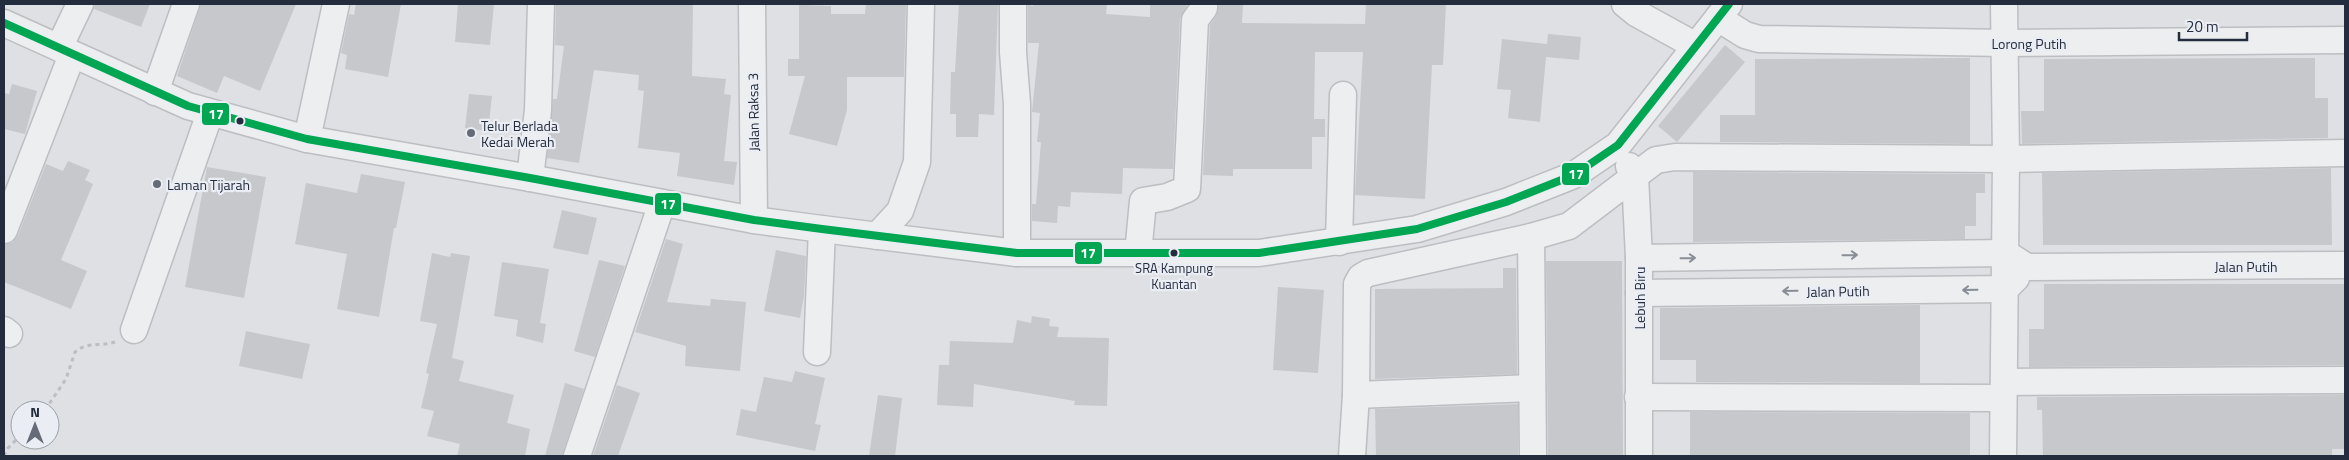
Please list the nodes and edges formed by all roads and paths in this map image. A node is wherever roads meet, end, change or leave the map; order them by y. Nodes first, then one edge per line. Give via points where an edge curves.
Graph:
1 (80, 4) edge
2 (186, 4) edge
3 (336, 4) edge
4 (541, 4) edge
5 (752, 4) edge
6 (921, 4) edge
7 (1014, 4) edge
8 (1204, 4) edge
9 (1625, 4) edge
10 (2004, 4) edge
11 (1724, 11) edge
12 (4, 23) edge
13 (2345, 40) edge
14 (2005, 43) junction
15 (1696, 46) junction
16 (66, 51) junction
17 (155, 92) junction
18 (1342, 95) dead end
19 (210, 113) junction
20 (307, 139) junction
21 (1618, 146) junction
22 (2345, 153) edge
23 (2006, 159) junction
24 (1635, 176) junction
25 (530, 178) junction
26 (662, 203) junction
27 (754, 220) junction
28 (822, 229) junction
29 (4, 230) edge
30 (878, 236) junction
31 (1531, 237) junction
32 (1339, 242) junction
33 (1017, 253) junction
34 (2005, 253) junction
35 (1138, 254) junction
36 (1639, 258) junction
37 (2345, 265) edge
38 (2027, 267) junction
39 (2004, 289) junction
40 (1639, 293) junction
41 (134, 330) joint
42 (817, 352) dead end
43 (2345, 380) edge
44 (1532, 388) junction
45 (2004, 390) junction
46 (1356, 395) junction
47 (1638, 396) junction
48 (52, 400) edge
49 (577, 456) edge
50 (1352, 456) edge
51 (1533, 456) edge
52 (1639, 456) edge
53 (2003, 456) edge

1 - 16 street
2 - 17 street
3 - 20 street
4 - 25 street via 538,110
5 - 27 street, Jalan Raksa 3
6 - 30 street via 917,162 900,211
7 - 33 street
8 - 35 street via 1195,20 1187,190 1143,201
9 - 15 street
10 - 14 street
11 - 14 street, Lorong Putih via 1745,35 1759,39
11 - 15 street
12 - 16 street
13 - 14 street, Lorong Putih
14 - 23 street
15 - 21 street
16 - 17 street
16 - 29 street
17 - 19 street
18 - 32 street
19 - 20 street
19 - 41 street
20 - 25 street
21 - 24 street, Lebuh Biru
21 - 32 street via 1574,175 1506,202 1417,229
22 - 23 street
23 - 24 street via 1675,157 1656,160
23 - 34 street
24 - 31 street via 1569,226
24 - 36 street, Lebuh Biru
25 - 26 street
26 - 27 street
26 - 49 street
27 - 28 street
28 - 30 street
28 - 42 street
30 - 33 street
31 - 44 street
31 - 46 street via 1361,277 1357,284
32 - 35 street via 1259,254
33 - 35 street
36 -> 34 street
34 - 38 street
34 - 39 street
36 - 40 street, Lebuh Biru
37 - 38 street, Jalan Putih
38 - 39 street
39 -> 40 street, Jalan Putih
39 - 45 street
40 - 47 street, Lebuh Biru
41 - 48 path via 121,340 106,345 88,344 75,352 66,379
43 - 45 street
44 - 46 street
44 - 51 street
45 - 47 street
45 - 53 street
46 - 50 street
47 - 52 street, Lebuh Biru

